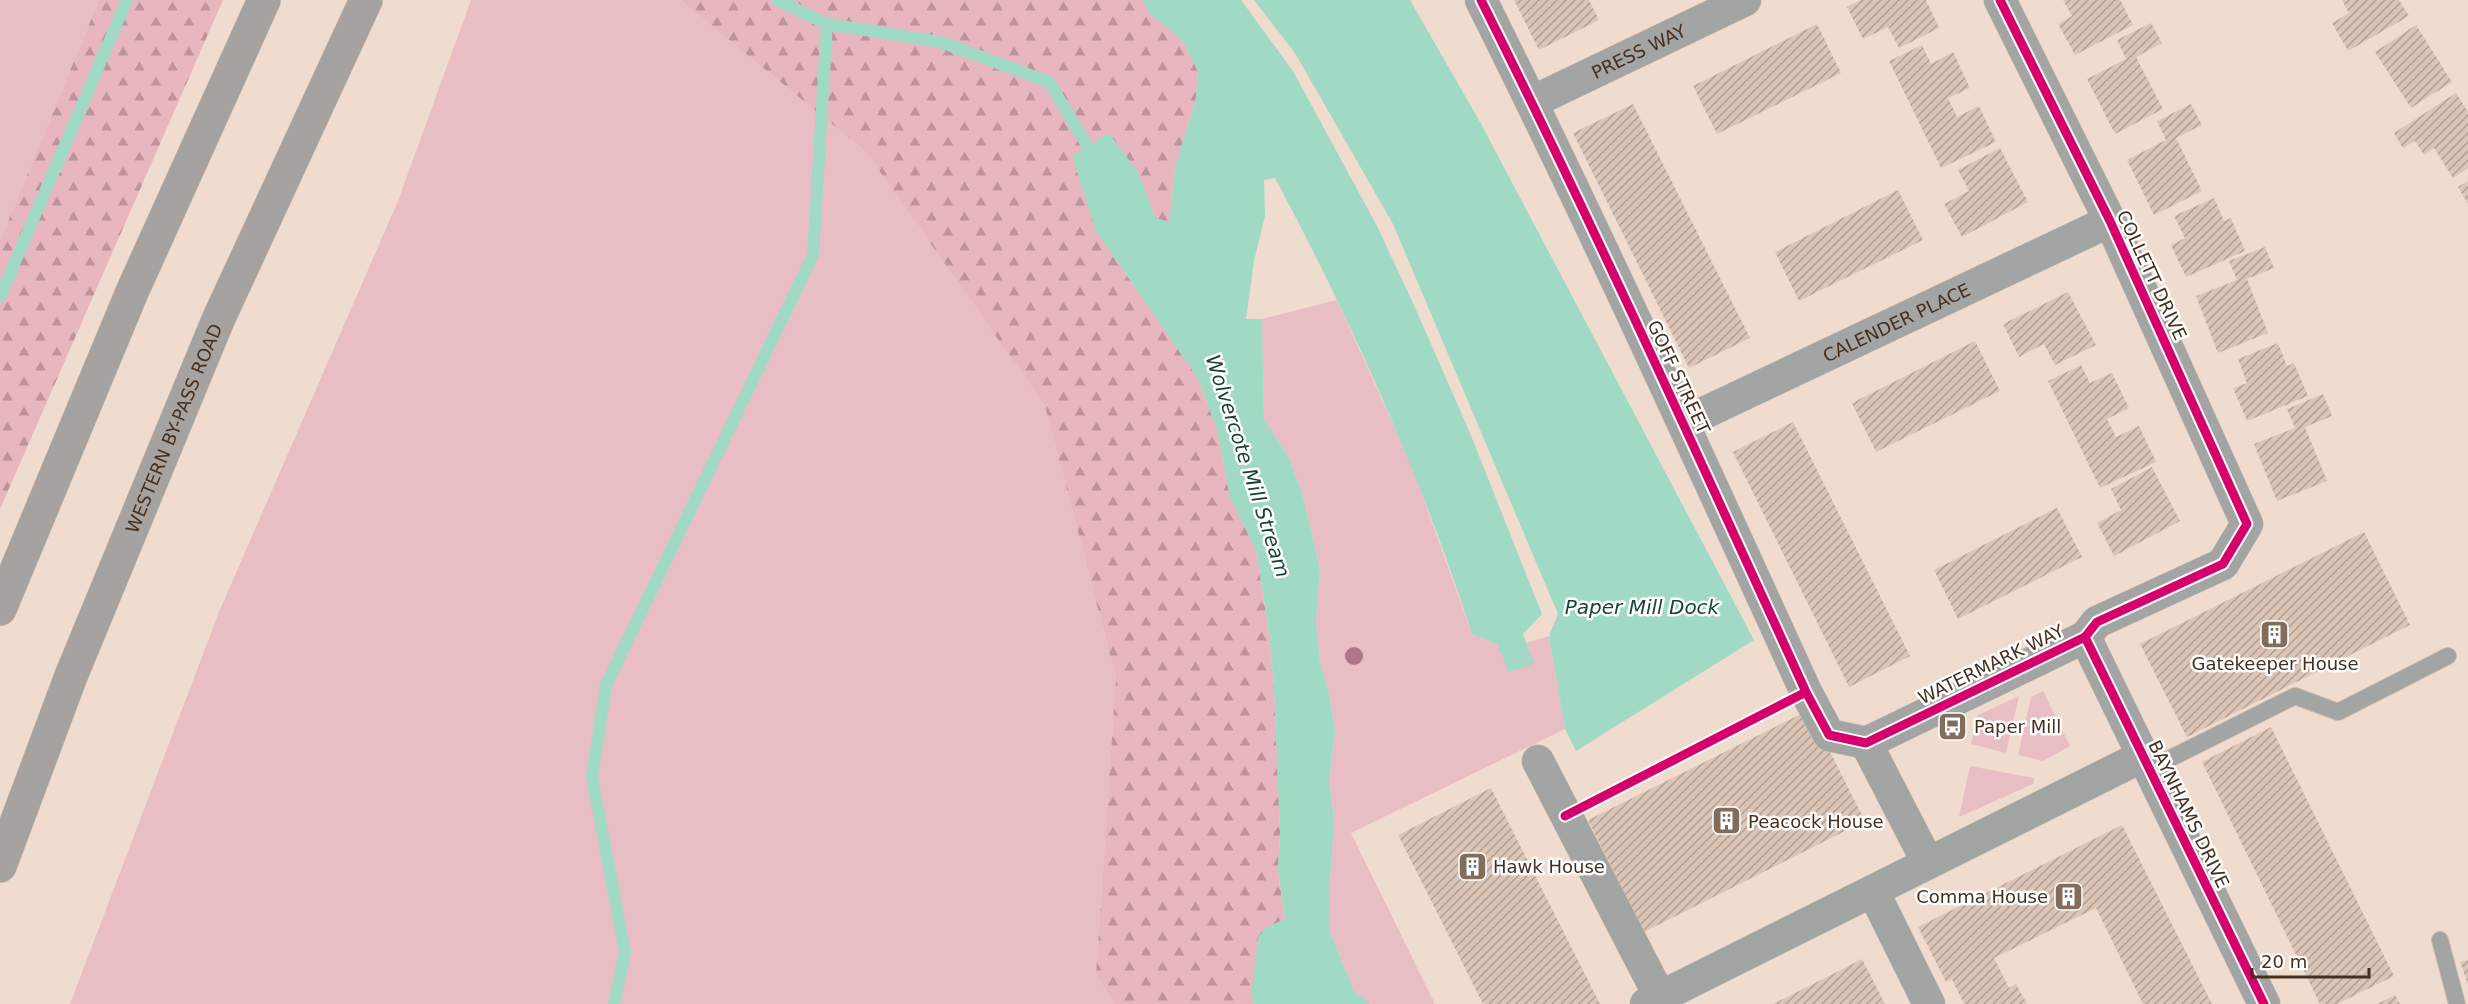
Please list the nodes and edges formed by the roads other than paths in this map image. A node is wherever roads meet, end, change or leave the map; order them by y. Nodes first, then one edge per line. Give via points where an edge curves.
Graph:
1 (264, 0) edge
2 (366, 0) edge
3 (1481, 0) edge
4 (1746, 0) edge
5 (2000, 0) edge
6 (1532, 102) junction
7 (2110, 221) junction
8 (1683, 423) junction
9 (2223, 564) joint
10 (0, 609) edge
11 (2085, 638) junction
12 (2448, 656) dead end
13 (1866, 743) junction
14 (1538, 760) dead end
15 (2146, 763) junction
16 (1928, 864) junction
17 (0, 866) edge
18 (1873, 891) junction
19 (2440, 940) dead end
20 (1653, 1001) edge
21 (1929, 1004) edge
22 (2264, 1004) edge
23 (2457, 1004) edge

1 - 10 highway via 132,292
2 - 17 highway, WESTERN BY-PASS ROAD via 218,320 71,676
3 - 6 street, GOFF STREET
4 - 6 street, PRESS WAY
5 - 7 street, COLLETT DRIVE
6 - 8 street, GOFF STREET
7 - 8 street, CALENDER PLACE
7 - 9 street, COLLETT DRIVE via 2247,524
8 - 13 street, GOFF STREET via 1829,735
9 - 11 street, WATERMARK WAY via 2097,622
11 - 13 street, WATERMARK WAY
11 - 15 street, BAYNHAMS DRIVE
12 - 15 lane via 2338,712 2295,696
13 - 16 street
14 - 20 street, BAYNHAMS DRIVE
15 - 16 street, BAYNHAMS DRIVE
15 - 22 street, BAYNHAMS DRIVE
16 - 18 street, BAYNHAMS DRIVE
18 - 20 street, BAYNHAMS DRIVE
18 - 21 street
19 - 23 lane

